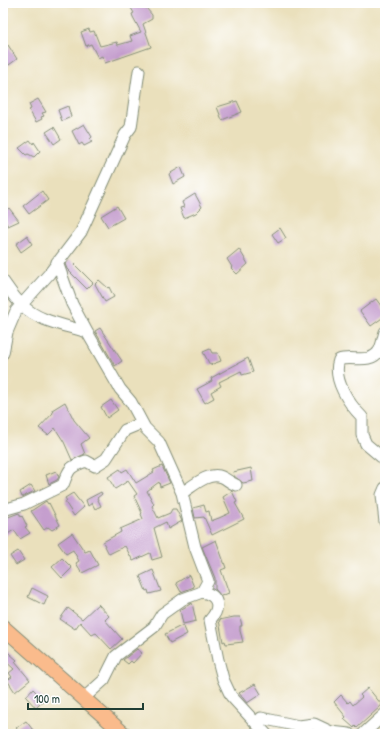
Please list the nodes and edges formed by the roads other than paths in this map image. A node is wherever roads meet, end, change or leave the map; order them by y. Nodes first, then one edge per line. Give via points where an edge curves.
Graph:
1 (139, 70) dead end
2 (58, 262) junction
3 (3, 281) edge
4 (20, 305) junction
5 (87, 332) junction
6 (385, 332) edge
7 (3, 353) edge
8 (142, 423) junction
9 (385, 460) edge
10 (236, 485) dead end
11 (385, 488) edge
12 (182, 493) junction
13 (3, 510) edge
14 (385, 522) edge
15 (202, 592) junction
16 (4, 630) edge
17 (84, 698) junction
18 (385, 714) edge
19 (260, 726) edge
20 (124, 734) edge
21 (266, 734) edge
22 (348, 734) edge
23 (363, 734) edge

1 - 2 street via 131,127 81,232
2 - 4 street
2 - 5 street via 72,304
3 - 4 street
4 - 5 street via 42,319
4 - 7 street via 7,332
5 - 8 street
6 - 9 street via 378,351 372,357 344,358 339,360 336,368 351,407 362,417 362,435 366,444
8 - 12 street via 159,442
8 - 13 street via 125,430 113,451 100,465 95,466 86,461 72,467 66,473 63,485 24,504
10 - 12 street via 214,476
11 - 14 street via 382,495
12 - 15 street via 195,547 208,581
15 - 17 street via 183,599 162,614 154,627 116,656 104,680
15 - 19 street via 216,598 218,605 216,614 210,620 223,679 231,696
16 - 17 main road
17 - 20 main road
18 - 23 street
19 - 21 street
19 - 22 street via 314,724 331,732

